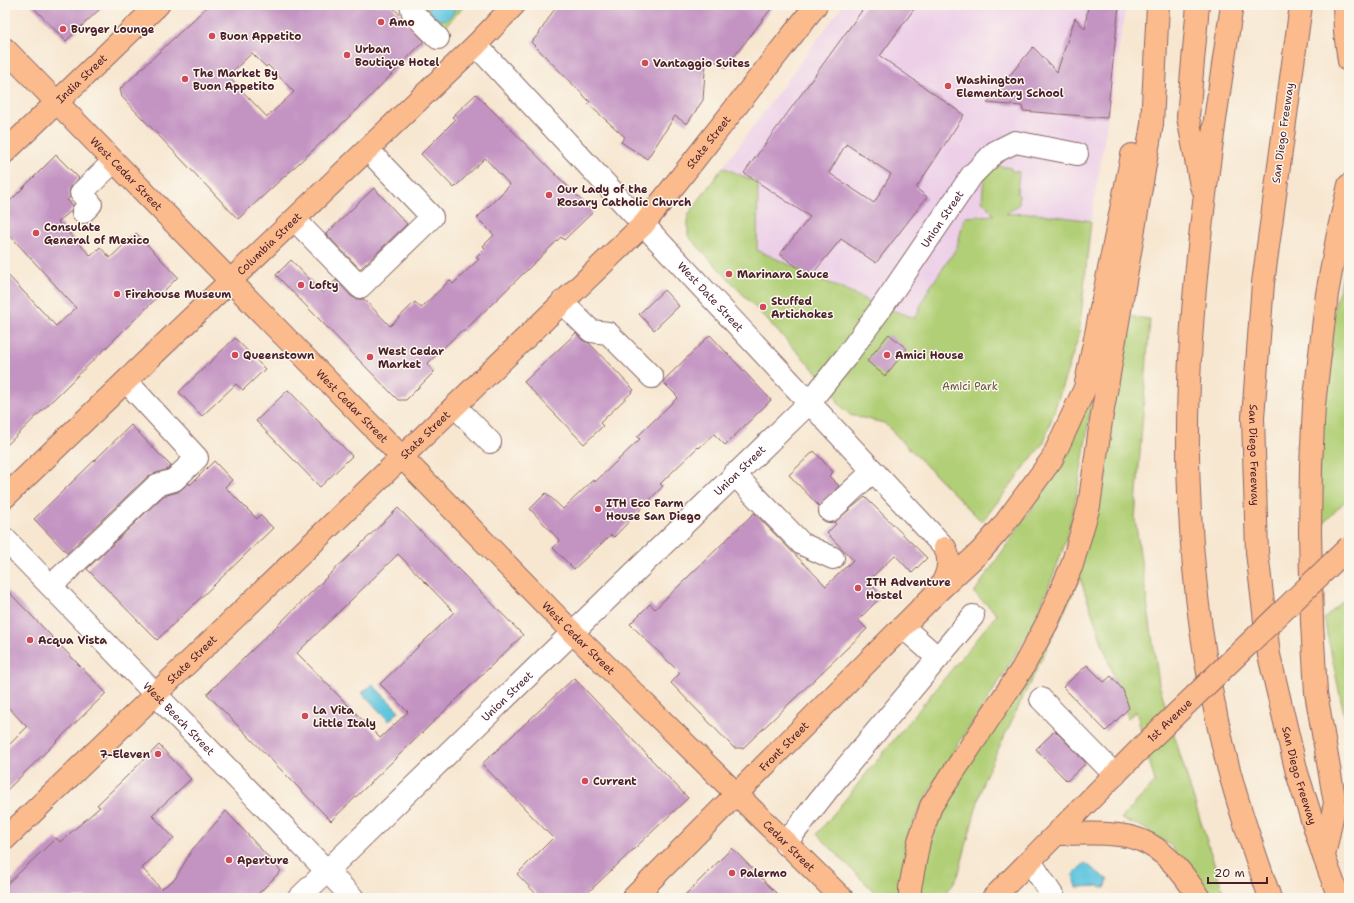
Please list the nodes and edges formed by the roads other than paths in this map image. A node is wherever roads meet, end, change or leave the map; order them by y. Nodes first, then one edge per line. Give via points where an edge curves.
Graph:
1 (158, 5) edge
2 (411, 5) edge
3 (514, 5) edge
4 (816, 5) edge
5 (1158, 5) edge
6 (1198, 5) edge
7 (1232, 5) edge
8 (1301, 5) edge
9 (1344, 5) edge
10 (438, 38) dead end
11 (476, 45) junction
12 (5, 49) edge
13 (1154, 57) junction
14 (1349, 61) edge
15 (56, 104) junction
16 (368, 150) junction
17 (5, 152) edge
18 (1077, 154) dead end
19 (113, 162) junction
20 (1349, 186) edge
21 (1204, 205) junction
22 (83, 212) dead end
23 (295, 220) junction
24 (644, 224) junction
25 (230, 282) junction
26 (562, 302) junction
27 (652, 376) dead end
28 (126, 381) junction
29 (809, 403) junction
30 (455, 406) junction
31 (490, 442) dead end
32 (401, 458) junction
33 (873, 471) junction
34 (734, 474) junction
35 (5, 497) edge
36 (830, 511) dead end
37 (5, 539) edge
38 (1349, 547) edge
39 (945, 548) joint
40 (833, 558) dead end
41 (51, 586) junction
42 (935, 594) junction
43 (973, 616) dead end
44 (903, 627) junction
45 (573, 633) junction
46 (938, 658) junction
47 (155, 694) junction
48 (1041, 699) dead end
49 (1115, 775) junction
50 (737, 794) junction
51 (1057, 834) junction
52 (5, 839) edge
53 (785, 844) junction
54 (1324, 857) junction
55 (1030, 861) junction
56 (327, 871) junction
57 (299, 898) edge
58 (353, 898) edge
59 (633, 898) edge
60 (842, 898) edge
61 (910, 898) edge
62 (994, 898) edge
63 (1054, 898) edge
64 (1199, 898) edge
65 (1270, 898) edge
66 (1339, 898) edge

1 - 15 main road, India Street
2 - 10 street via 413,13
3 - 11 main road, Columbia Street
4 - 24 main road, State Street
5 - 13 main road
6 - 21 main road via 1188,117
7 - 21 main road
8 - 54 main road, San Diego Freeway via 1263,283 1253,418 1257,552 1269,655 1298,773
9 - 14 main road
11 - 16 main road, Columbia Street
11 - 24 street, West Date Street
12 - 15 main road, West Cedar Street
13 - 42 main road via 1085,388 1052,459 1002,527 981,551
13 - 61 main road via 1152,124 1089,506 1072,565 1048,621 1022,668 931,806 919,841
15 - 17 main road, India Street
15 - 19 main road, West Cedar Street
16 - 23 main road, Columbia Street
16 - 23 street via 432,217 360,287
18 - 29 street, Union Street via 1015,142 995,152 972,175 882,307
19 - 22 street via 81,193 91,204
19 - 25 main road, West Cedar Street
20 - 54 main road via 1327,294 1314,405 1311,465 1310,532 1316,694 1335,803
21 - 65 main road via 1190,344 1189,510 1193,554 1208,671 1223,746 1245,826
23 - 25 main road, Columbia Street
24 - 26 main road, State Street
24 - 29 street, West Date Street
25 - 28 main road, Columbia Street
25 - 32 main road, West Cedar Street
26 - 27 street via 591,331 608,333
26 - 30 main road, State Street
28 - 35 main road, Columbia Street
28 - 41 street via 197,458 174,480 157,485
29 - 33 street, West Date Street
29 - 34 street, Union Street
30 - 31 street
30 - 32 main road, State Street
32 - 45 main road, West Cedar Street
32 - 47 main road, State Street
33 - 36 street
33 - 39 street, West Date Street
34 - 40 street via 802,544
34 - 45 street, Union Street
37 - 41 street, West Beech Street
38 - 49 main road, 1st Avenue, bridge
39 - 42 main road via 948,566 945,579
41 - 47 street, West Beech Street
42 - 44 main road, Front Street
43 - 46 street
44 - 46 street
44 - 50 main road, Front Street
45 - 50 main road, West Cedar Street
45 - 56 street, Union Street
46 - 53 street
47 - 52 main road, State Street
47 - 56 street, West Beech Street
48 - 49 street
49 - 51 main road, 1st Avenue
50 - 53 main road, Cedar Street
50 - 59 main road, Front Street
51 - 55 main road, 1st Avenue
51 - 64 main road via 1124,836 1140,840 1162,854 1181,872
53 - 60 main road, Cedar Street
54 - 66 main road, San Diego Freeway
55 - 62 main road, 1st Avenue
55 - 63 street
56 - 57 street, Union Street
56 - 58 street, West Beech Street

